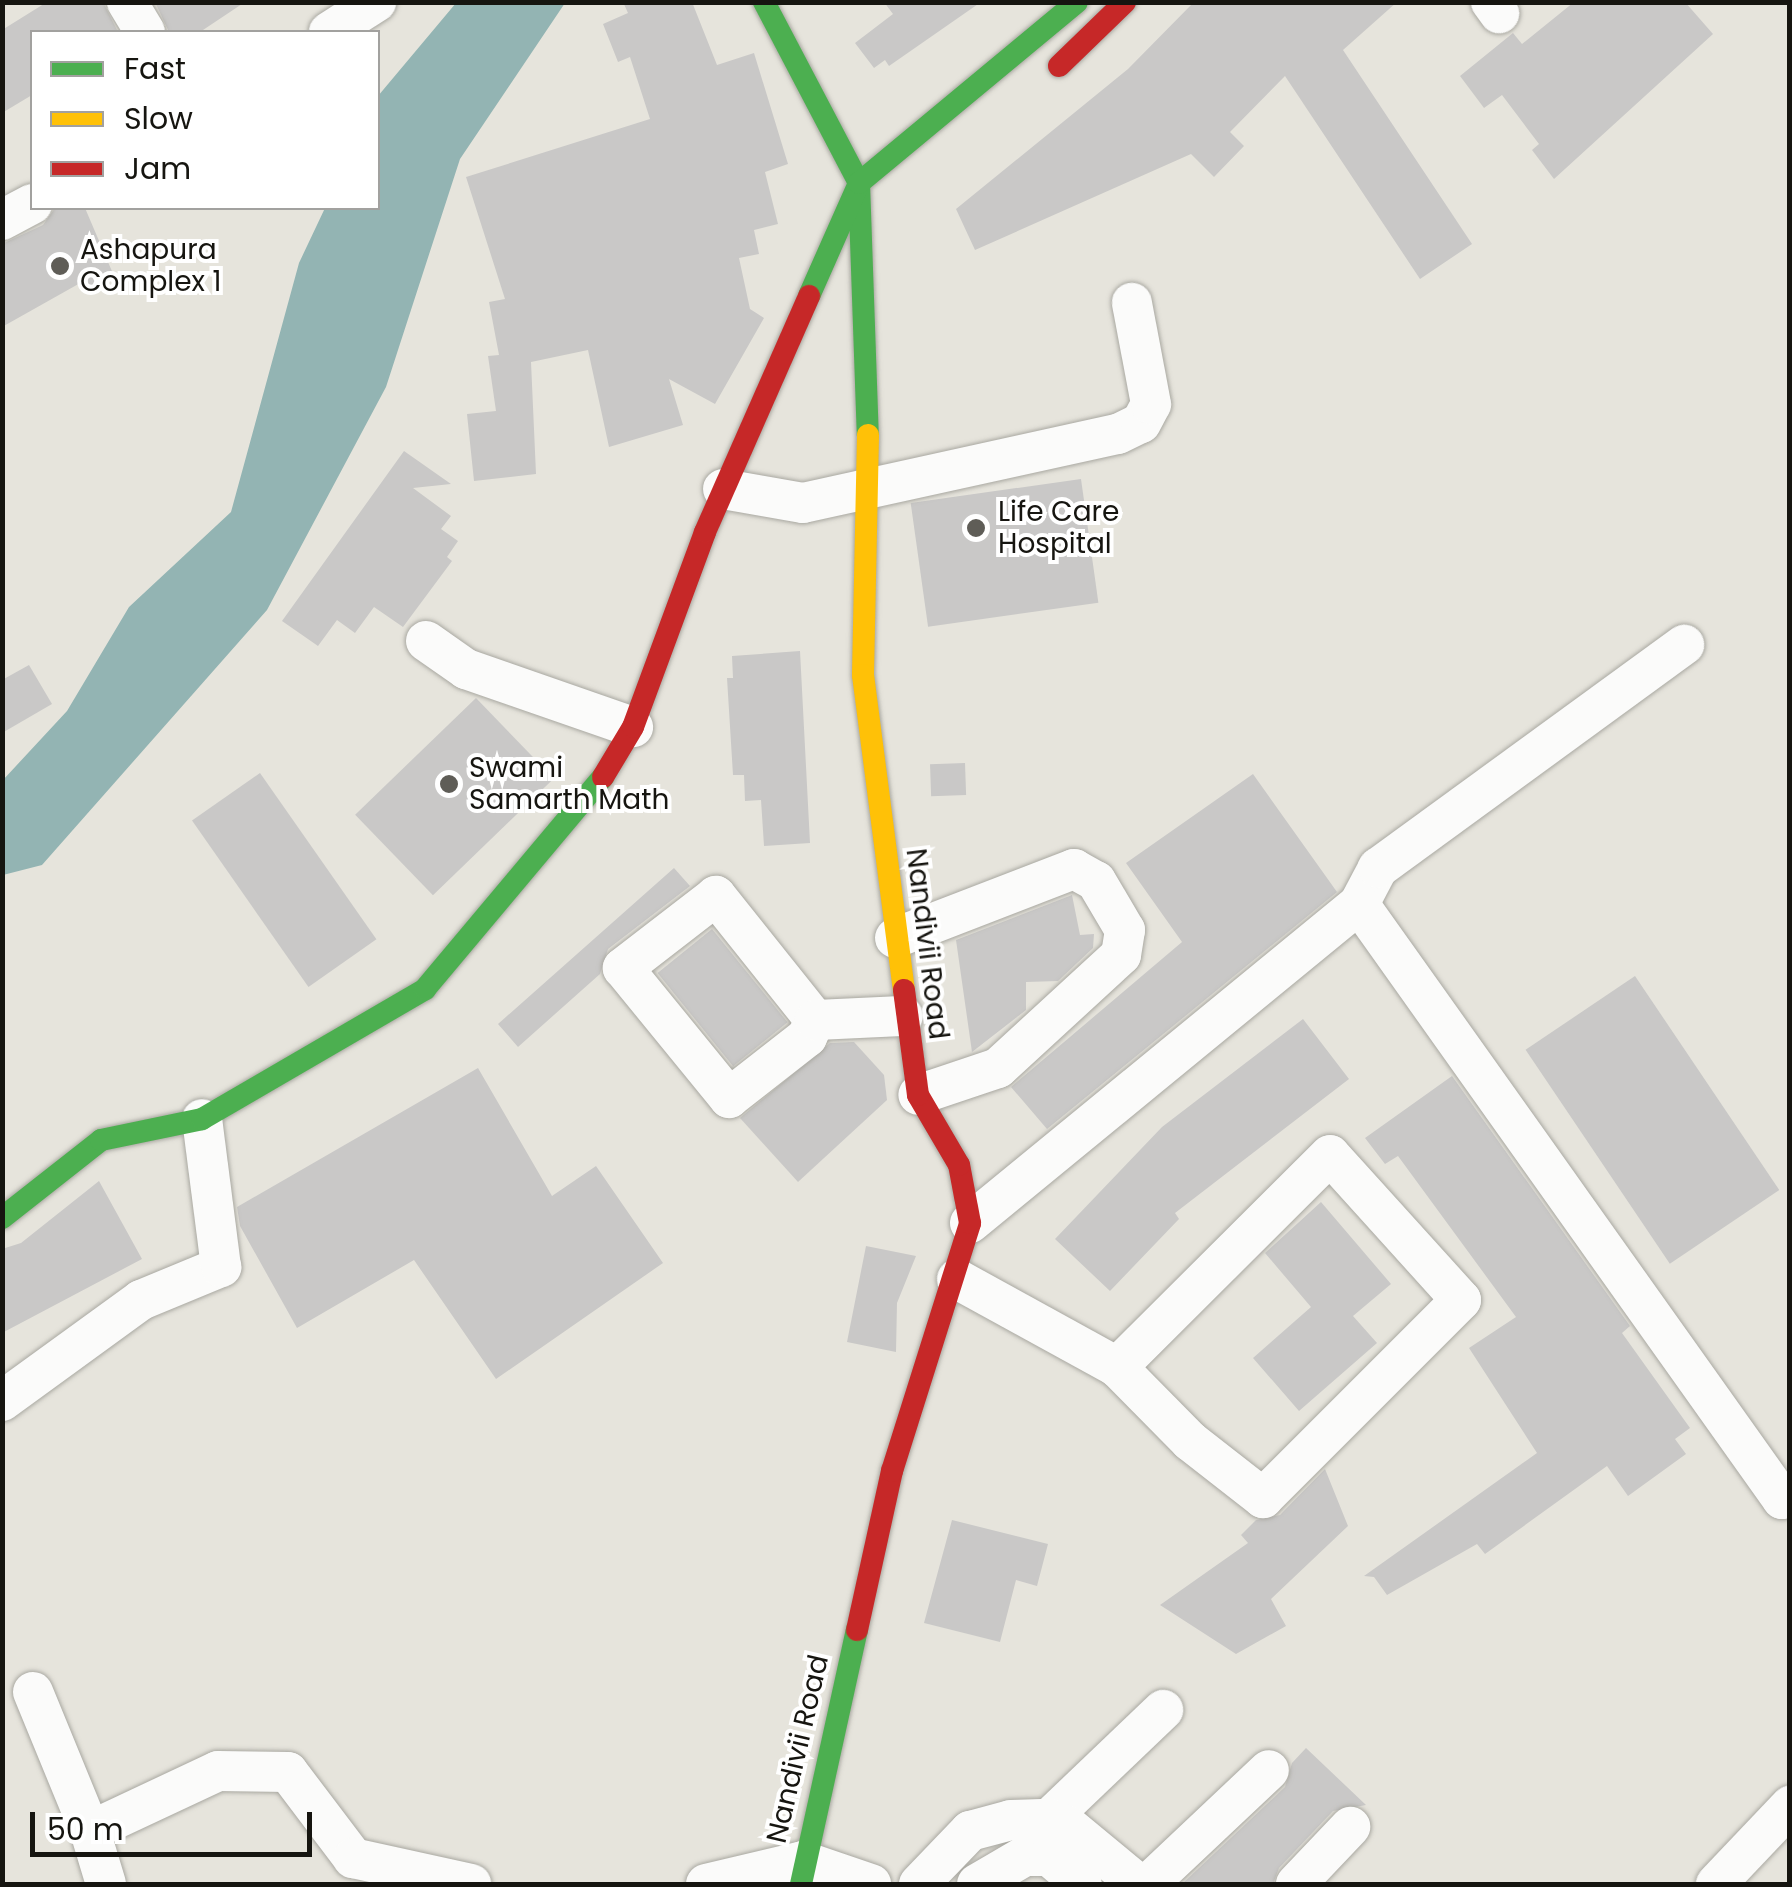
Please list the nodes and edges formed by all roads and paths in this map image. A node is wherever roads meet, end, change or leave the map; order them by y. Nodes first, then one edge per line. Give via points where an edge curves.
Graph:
1 (127, 2) edge
2 (376, 2) edge
3 (764, 2) edge
4 (1077, 2) edge
5 (1125, 2) edge
6 (144, 30) edge
7 (332, 30) edge
8 (1047, 77) dead end
9 (860, 182) junction
10 (892, 197) dead end
11 (30, 205) edge
12 (2, 220) edge
13 (860, 221) junction
14 (1132, 303) dead end
15 (870, 486) junction
16 (723, 490) junction
17 (426, 640) dead end
18 (1684, 645) dead end
19 (633, 727) junction
20 (1359, 904) junction
21 (895, 938) junction
22 (903, 1016) junction
23 (815, 1020) junction
24 (918, 1096) junction
25 (202, 1119) junction
26 (2, 1218) edge
27 (970, 1224) junction
28 (957, 1279) junction
29 (1118, 1367) junction
30 (2, 1401) edge
31 (1787, 1501) edge
32 (33, 1692) dead end
33 (1164, 1710) dead end
34 (1269, 1770) dead end
35 (1790, 1806) edge
36 (1049, 1819) junction
37 (1350, 1828) dead end
38 (90, 1831) junction
39 (348, 1871) edge
40 (802, 1873) edge
41 (943, 1876) edge
42 (106, 1884) edge
43 (468, 1884) edge
44 (706, 1884) edge
45 (871, 1884) edge
46 (977, 1884) edge
47 (1082, 1884) edge
48 (1138, 1884) edge
49 (1148, 1884) edge
50 (1296, 1884) edge
51 (1716, 1884) edge

1 - 6 street
2 - 7 street
3 - 9 street, Nandivii Road
4 - 9 street
5 - 8 street
9 - 13 street, Nandivii Road
9 - 16 street
10 - 13 street
11 - 12 street
13 - 15 street, Nandivii Road
14 - 15 street via 1151,404 1141,424
15 - 16 street via 803,502
15 - 21 street, Nandivii Road via 863,675
16 - 19 street
17 - 19 street via 466,669
18 - 20 street via 1378,868
19 - 25 street via 611,767 425,989
20 - 27 street
20 - 31 street
21 - 22 street, Nandivii Road
21 - 24 street via 1074,869 1096,881 1125,930 1121,955 998,1068
22 - 23 street
22 - 24 street, Nandivii Road
23 - 23 street via 807,1036 729,1098 622,968 704,898 716,896
24 - 27 street, Nandivii Road via 959,1165
25 - 26 street via 101,1140
25 - 30 street via 221,1267 140,1300
27 - 28 street, Nandivii Road
28 - 29 street
28 - 40 street, Nandivii Road via 892,1471
29 - 29 street via 1190,1441 1263,1498 1461,1300 1330,1154
32 - 38 street
33 - 36 street
34 - 49 street
35 - 51 street
36 - 41 street via 970,1831
36 - 48 street via 1068,1826
37 - 50 street
38 - 39 street via 218,1772 288,1772
38 - 42 street
39 - 43 street
40 - 44 street
40 - 45 street
46 - 47 street via 1026,1856 1049,1856

